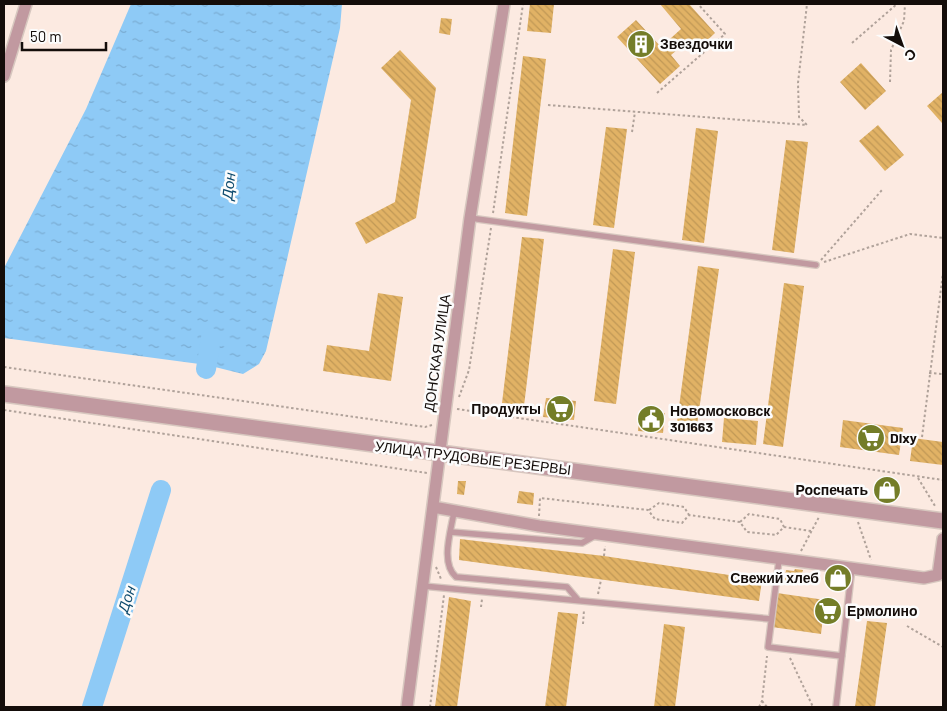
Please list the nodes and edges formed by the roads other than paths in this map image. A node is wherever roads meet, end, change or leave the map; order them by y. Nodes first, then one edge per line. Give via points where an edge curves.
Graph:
1 (26, 4) edge
2 (504, 4) edge
3 (4, 76) edge
4 (470, 218) junction
5 (816, 265) road end
6 (4, 394) edge
7 (438, 454) junction
8 (433, 507) junction
9 (454, 512) junction
10 (941, 516) edge
11 (451, 532) junction
12 (598, 534) junction
13 (943, 539) edge
14 (779, 560) junction
15 (852, 567) junction
16 (423, 586) junction
17 (578, 600) junction
18 (771, 619) junction
19 (842, 656) junction
20 (407, 707) edge
21 (836, 707) edge

1 - 3 street
2 - 4 street, ДОНСКАЯ УЛИЦА
4 - 5 lane
4 - 7 street, ДОНСКАЯ УЛИЦА
6 - 7 street, УЛИЦА ТРУДОВЫЕ РЕЗЕРВЫ
7 - 8 street, ДОНСКАЯ УЛИЦА
7 - 10 street, УЛИЦА ТРУДОВЫЕ РЕЗЕРВЫ via 853,508
8 - 9 street
8 - 16 street, ДОНСКАЯ УЛИЦА
9 - 11 lane
9 - 12 street
11 - 12 lane via 582,543
11 - 17 lane via 449,568 456,576 567,587
12 - 14 street
13 - 15 street via 938,575 924,578
14 - 15 street
14 - 18 lane
15 - 19 lane
16 - 17 lane
16 - 20 street, ДОНСКАЯ УЛИЦА
17 - 18 lane
18 - 19 lane via 768,647
19 - 21 lane

